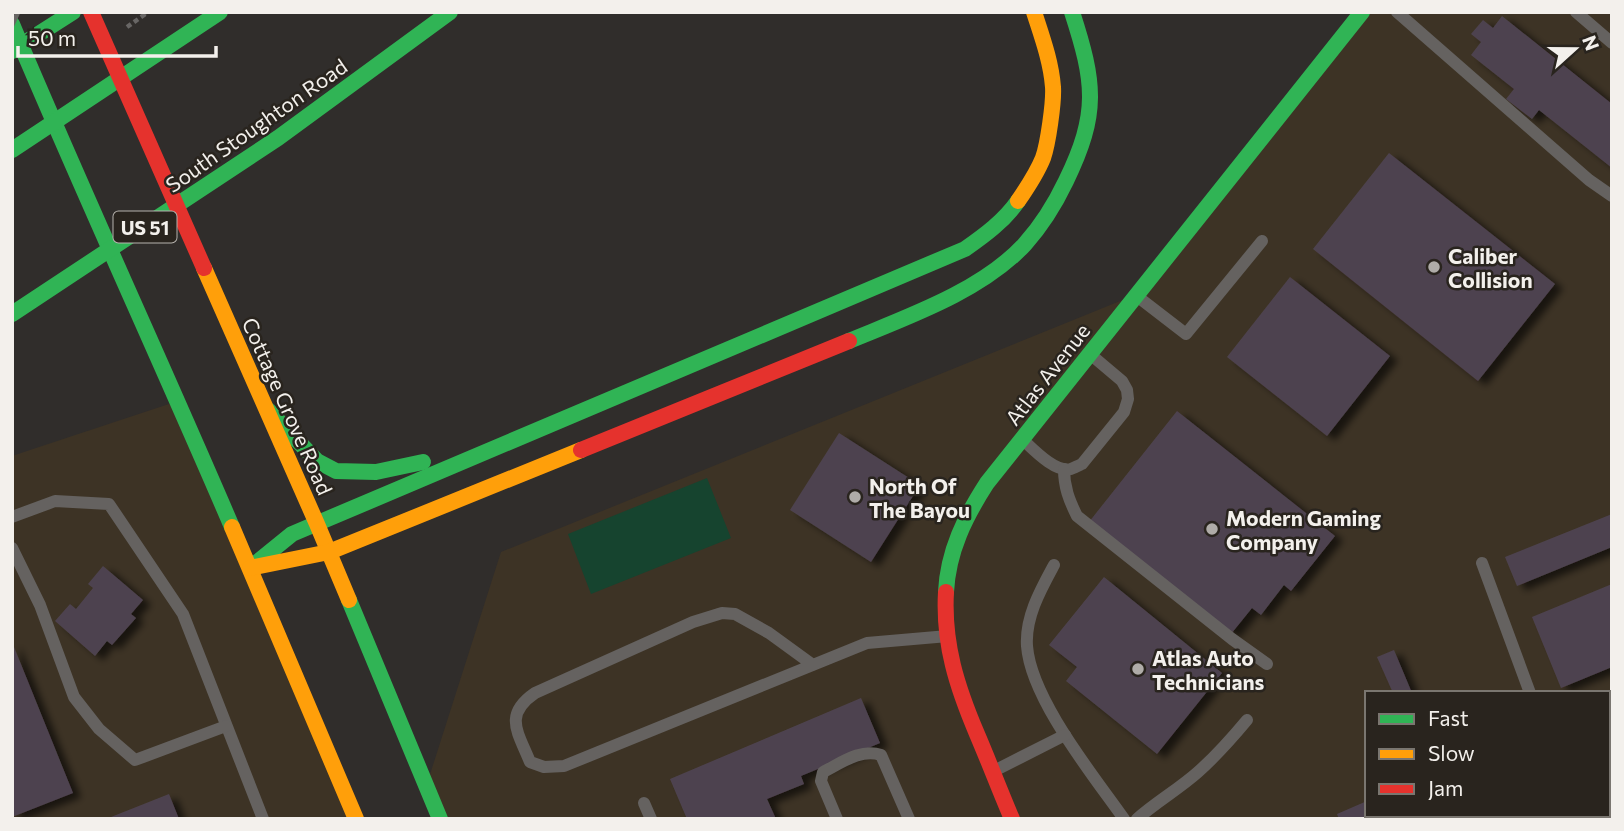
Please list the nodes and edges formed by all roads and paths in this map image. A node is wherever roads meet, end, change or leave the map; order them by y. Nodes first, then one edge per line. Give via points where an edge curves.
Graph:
1 (73, 12) edge
2 (91, 12) edge
3 (220, 12) edge
4 (450, 12) edge
5 (464, 12) edge
6 (1034, 12) edge
7 (1072, 12) edge
8 (1362, 12) edge
9 (1397, 12) edge
10 (1576, 12) edge
11 (12, 24) edge
12 (411, 41) junction
13 (1612, 43) edge
14 (12, 51) edge
15 (12, 150) edge
16 (1612, 196) edge
17 (1262, 241) dead end
18 (1135, 295) junction
19 (12, 314) edge
20 (1090, 354) junction
21 (268, 410) junction
22 (1022, 439) junction
23 (506, 444) junction
24 (1063, 469) junction
25 (12, 517) edge
26 (317, 524) junction
27 (12, 548) edge
28 (329, 552) junction
29 (1482, 563) dead end
30 (1054, 565) dead end
31 (250, 568) junction
32 (948, 636) junction
33 (813, 664) junction
34 (1268, 664) dead end
35 (1529, 691) edge
36 (1247, 720) dead end
37 (226, 726) junction
38 (1065, 735) junction
39 (992, 772) junction
40 (644, 803) dead end
41 (263, 819) edge
42 (356, 819) edge
43 (440, 819) edge
44 (651, 819) edge
45 (837, 819) edge
46 (909, 819) edge
47 (1012, 819) edge
48 (1124, 819) edge
49 (1137, 819) edge

1 - 14 main road
2 - 21 main road, Cottage Grove Road
3 - 15 main road
4 - 12 main road, South Stoughton Road / US 51
5 - 12 main road
6 - 23 main road via 1053,87 1043,158 1010,212 992,229 965,249
7 - 28 main road via 1091,90 1082,147 1037,230 989,273 949,298 895,322
8 - 18 main road, Atlas Avenue
9 - 16 lane
10 - 13 lane
11 - 31 main road
12 - 19 main road, South Stoughton Road / US 51 via 278,138
17 - 18 lane via 1186,334
18 - 20 main road, Atlas Avenue
20 - 22 main road, Atlas Avenue
20 - 24 lane via 1122,381 1128,399 1124,412 1082,464
21 - 23 main road via 317,461 336,471 376,472
21 - 26 main road, Cottage Grove Road
22 - 24 lane
22 - 32 main road, Atlas Avenue via 987,483 961,527 946,589
23 - 26 main road
24 - 34 lane via 1066,492 1077,516
25 - 37 lane via 55,500 109,504 183,614
26 - 28 main road, Cottage Grove Road
26 - 31 main road via 292,534
27 - 37 lane via 40,605 74,697 99,729 135,760
28 - 31 main road
28 - 43 main road, Cottage Grove Road
29 - 35 lane
30 - 38 lane via 1038,594 1027,644 1040,690
31 - 42 main road
32 - 33 lane via 867,643
32 - 39 main road, Atlas Avenue via 954,673
33 - 33 lane via 564,766 544,768 530,762 515,725 523,701 535,693 722,613 734,614 769,633
36 - 49 lane via 1197,774
37 - 41 lane
38 - 39 lane
38 - 48 lane
39 - 47 main road, Atlas Avenue
40 - 44 lane
45 - 46 lane via 821,781 823,772 872,752 881,755

